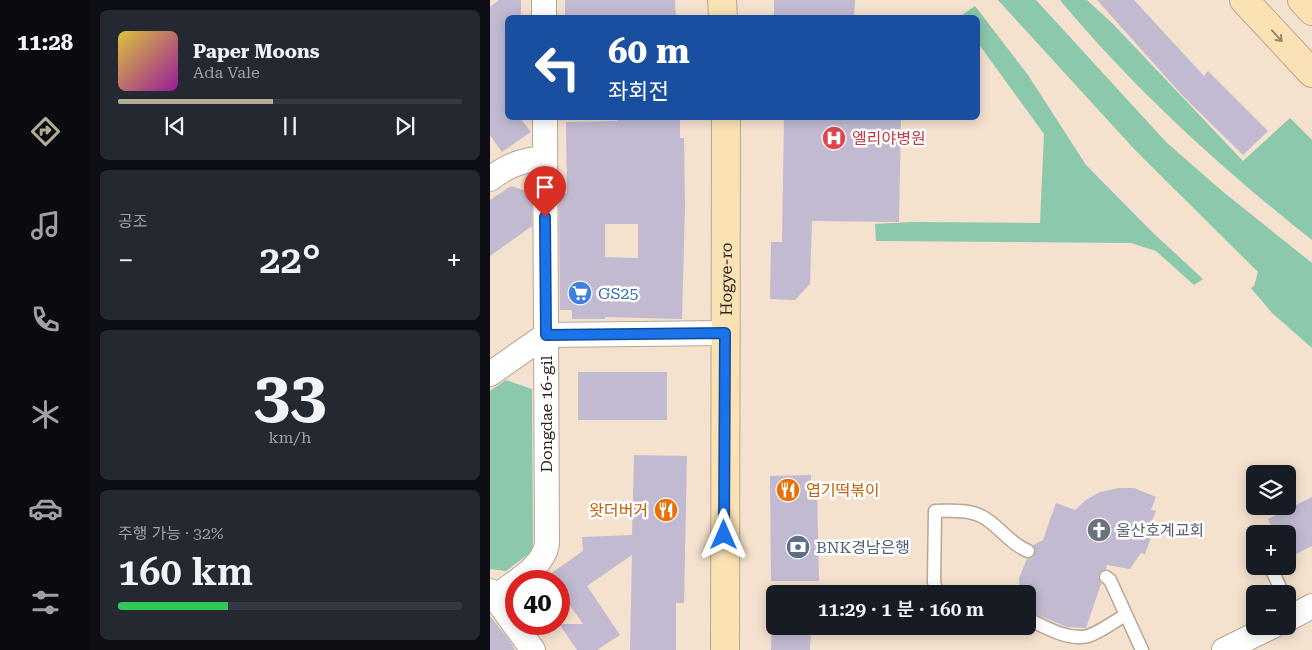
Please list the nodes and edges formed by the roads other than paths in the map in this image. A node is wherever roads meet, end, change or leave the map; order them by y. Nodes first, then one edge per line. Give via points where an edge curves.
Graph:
1 (544, 0) edge
2 (722, 0) edge
3 (1244, 0) edge
4 (1302, 0) edge
5 (1312, 11) edge
6 (544, 15) edge
7 (723, 15) edge
8 (1312, 73) edge
9 (545, 120) edge
10 (726, 120) edge
11 (545, 158) junction
12 (490, 179) edge
13 (725, 333) junction
14 (546, 335) junction
15 (490, 374) edge
16 (1028, 552) dead end
17 (1106, 577) dead end
18 (935, 585) edge
19 (492, 594) edge
20 (1126, 615) junction
21 (1036, 623) edge
22 (1255, 635) edge
23 (533, 650) edge
24 (725, 650) edge
25 (1142, 650) edge
26 (1224, 650) edge

1 - 6 street
2 - 7 street
3 -> 8 street
4 - 5 street
9 - 11 street, Dongdae 16-gil
10 - 13 street, Hogye-ro
11 - 12 street via 508,166
11 - 14 street, Dongdae 16-gil
13 - 14 street
13 - 24 street, Hogye-ro
14 - 15 street
14 - 19 street, Dongdae 16-gil via 546,555 538,564
16 - 18 lane via 1010,542 982,516 963,511 935,511
17 - 20 lane
19 - 23 street
20 - 21 lane via 1083,637 1059,633
20 - 25 lane
22 - 26 street

